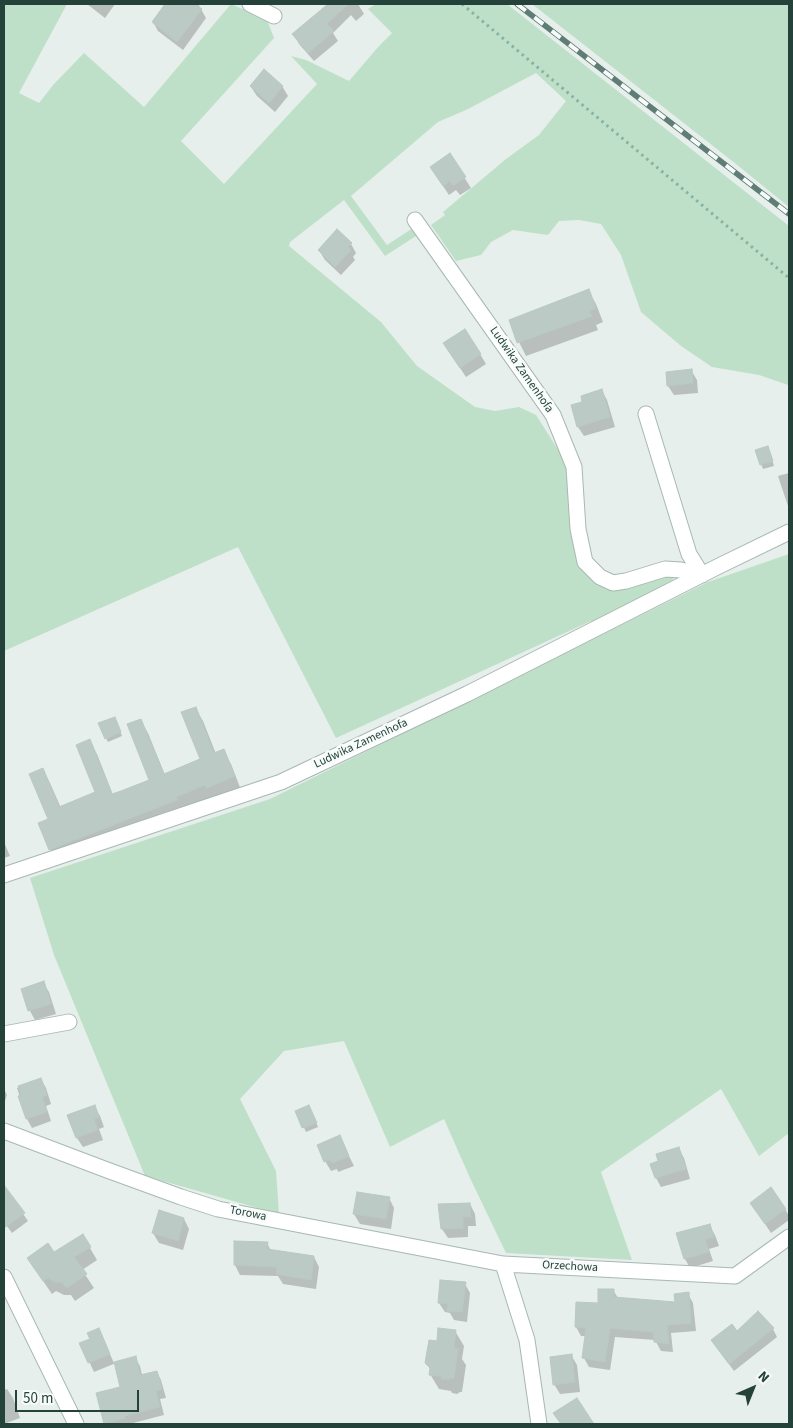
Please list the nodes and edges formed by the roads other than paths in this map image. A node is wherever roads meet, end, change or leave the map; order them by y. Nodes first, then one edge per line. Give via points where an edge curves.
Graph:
1 (250, 4) edge
2 (274, 16) dead end
3 (415, 220) dead end
4 (646, 414) dead end
5 (789, 532) edge
6 (702, 575) junction
7 (4, 875) edge
8 (69, 1022) dead end
9 (4, 1034) edge
10 (4, 1131) edge
11 (789, 1238) edge
12 (502, 1264) junction
13 (4, 1277) edge
14 (76, 1424) edge
15 (539, 1424) edge

1 - 2 street
3 - 6 street, Ludwika Zamenhofa via 553,415 574,467 578,529 585,562 600,577 613,583 665,569
4 - 6 street via 689,554
5 - 6 street, Ludwika Zamenhofa
6 - 7 street, Ludwika Zamenhofa via 467,694 281,782
8 - 9 street
10 - 12 street, Torowa via 218,1208
11 - 12 street, Orzechowa via 735,1276
12 - 15 street via 526,1340
13 - 14 street

